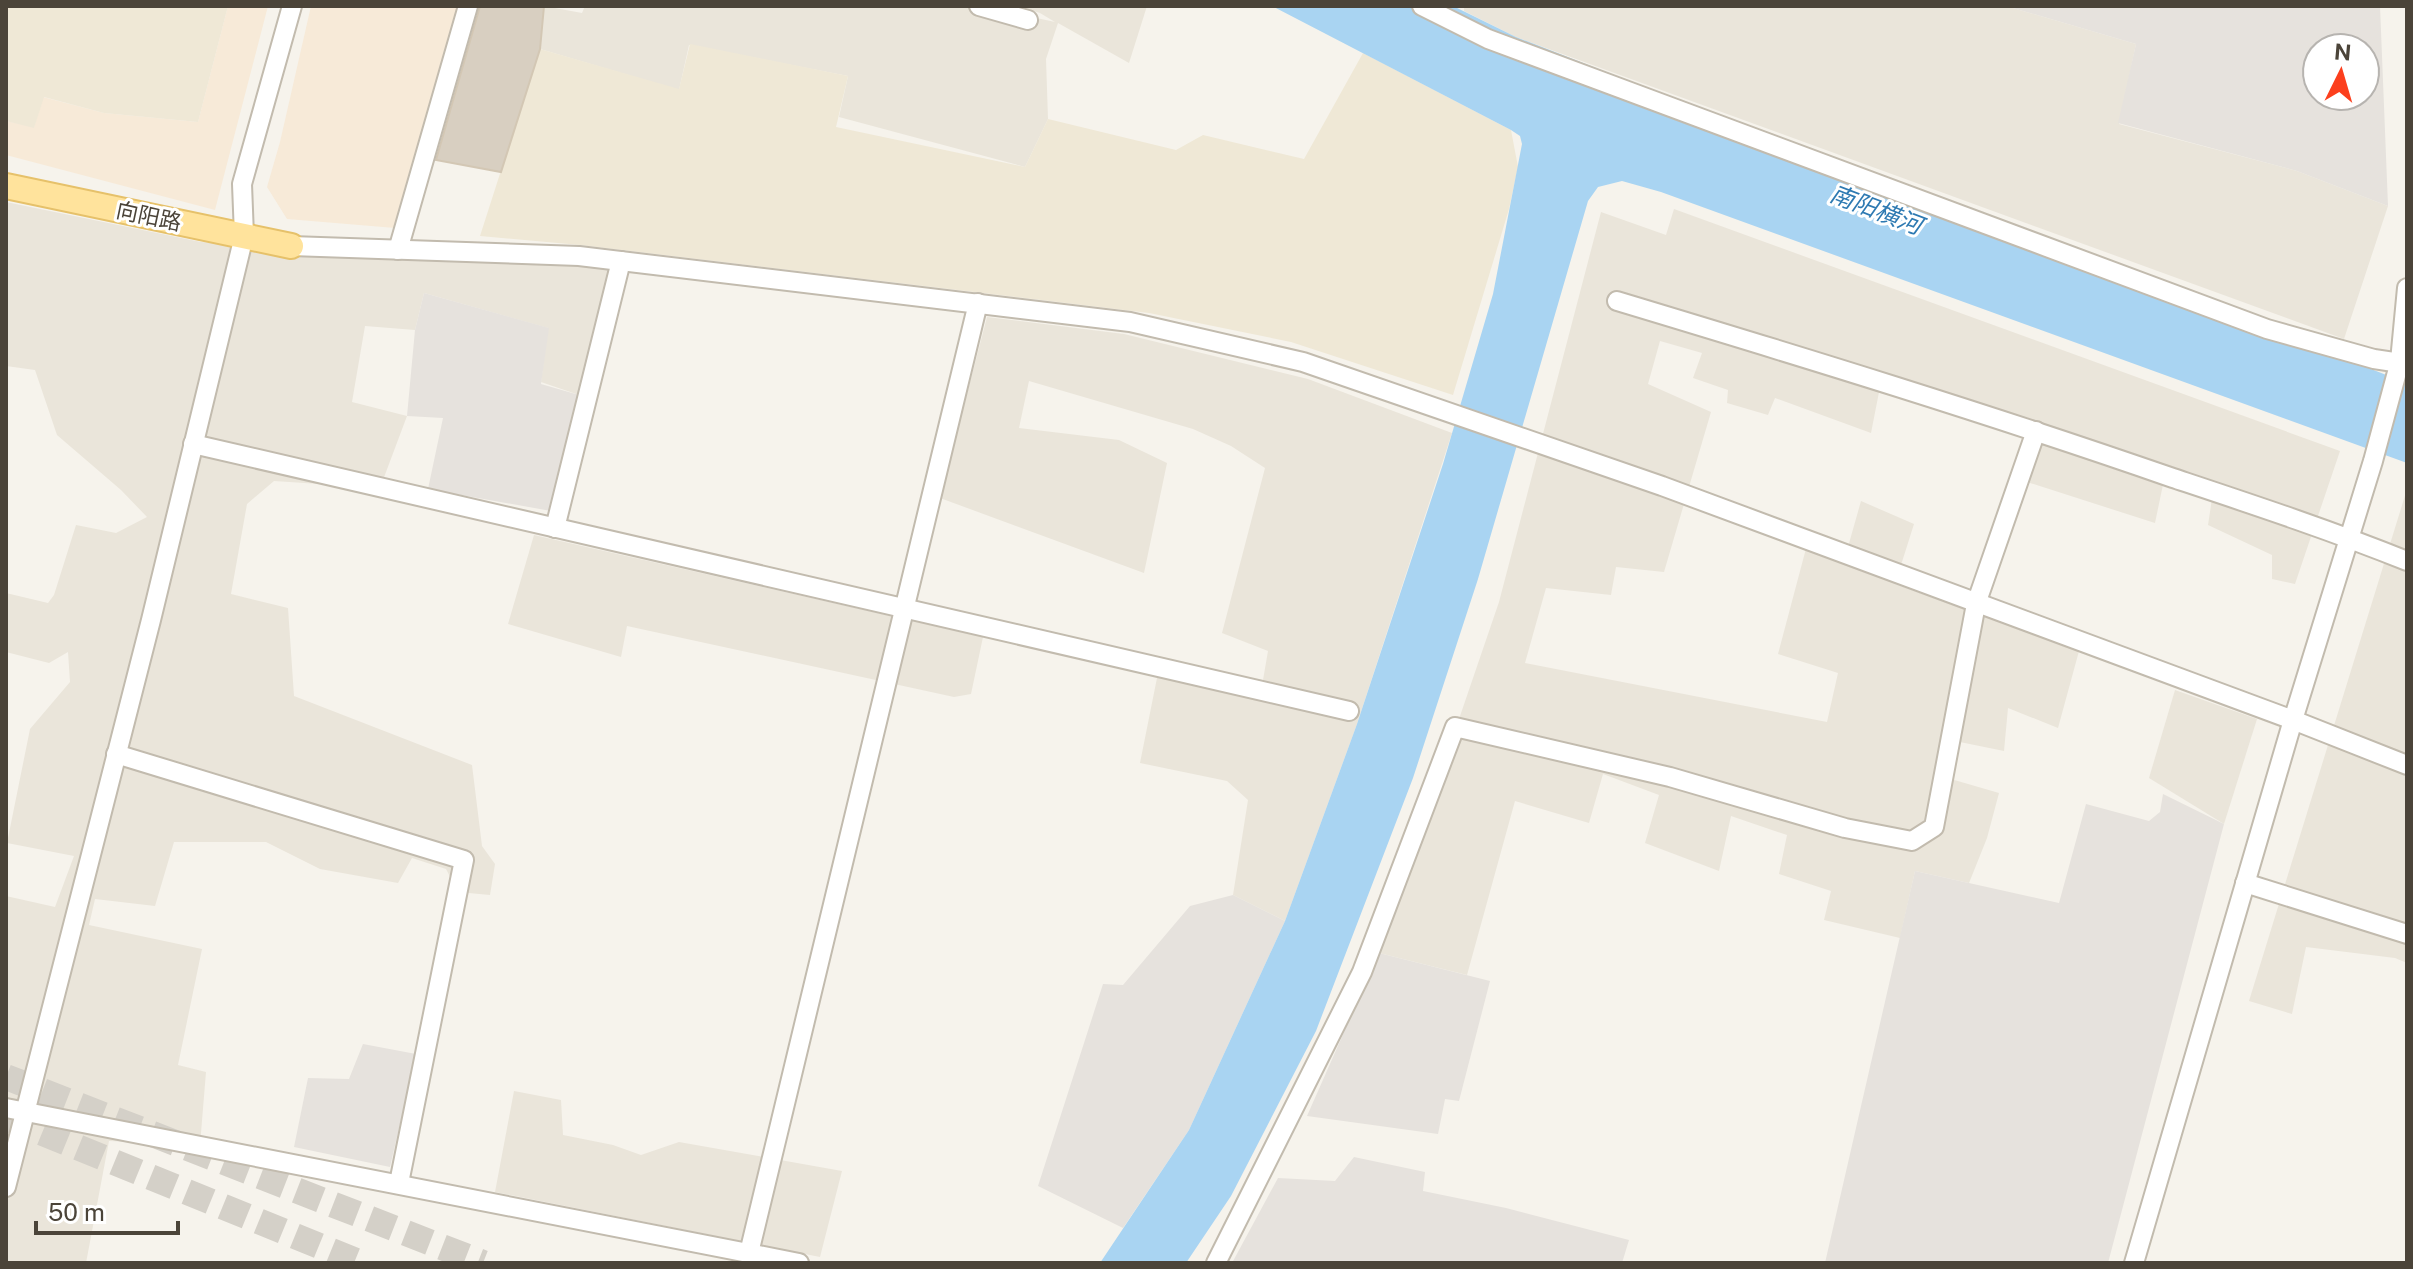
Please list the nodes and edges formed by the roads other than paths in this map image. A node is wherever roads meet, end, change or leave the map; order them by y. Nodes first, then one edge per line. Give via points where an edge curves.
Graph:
1 (292, 6) edge
2 (468, 6) edge
3 (979, 6) edge
4 (1423, 6) edge
5 (1028, 20) dead end
6 (6, 186) edge
7 (244, 236) junction
8 (291, 246) joint
9 (398, 250) junction
10 (621, 261) junction
11 (2407, 288) edge
12 (1617, 301) dead end
13 (978, 303) junction
14 (2401, 366) edge
15 (2036, 431) junction
16 (193, 444) junction
17 (555, 528) junction
18 (2350, 538) junction
19 (2407, 561) edge
20 (1976, 604) junction
21 (904, 609) junction
22 (1349, 711) dead end
23 (2293, 720) junction
24 (116, 754) junction
25 (2407, 765) edge
26 (2245, 883) junction
27 (2407, 934) edge
28 (15, 1109) edge
29 (399, 1183) junction
30 (6, 1187) edge
31 (749, 1253) junction
32 (799, 1263) edge
33 (1216, 1263) edge
34 (2134, 1263) edge

1 - 7 street via 242,184
2 - 9 street
3 - 5 street
4 - 14 street via 1488,39 2267,329
6 - 7 main road, 向阳路
7 - 8 main road, 向阳路
7 - 16 street
8 - 9 street
9 - 10 street
10 - 13 street
10 - 17 street
11 - 14 street
12 - 15 street
13 - 20 street via 1145,326 1303,362 1677,491
13 - 21 street
14 - 18 street
15 - 18 street
15 - 20 street
16 - 17 street
16 - 24 street
17 - 21 street
18 - 19 street
18 - 23 street
20 - 23 street
20 - 33 street via 1934,827 1912,841 1455,727 1362,972
21 - 22 street
21 - 31 street
23 - 25 street
23 - 26 street
24 - 28 street
24 - 29 street via 464,860
26 - 27 street
26 - 34 street
28 - 29 street
28 - 30 street
29 - 31 street
31 - 32 street

